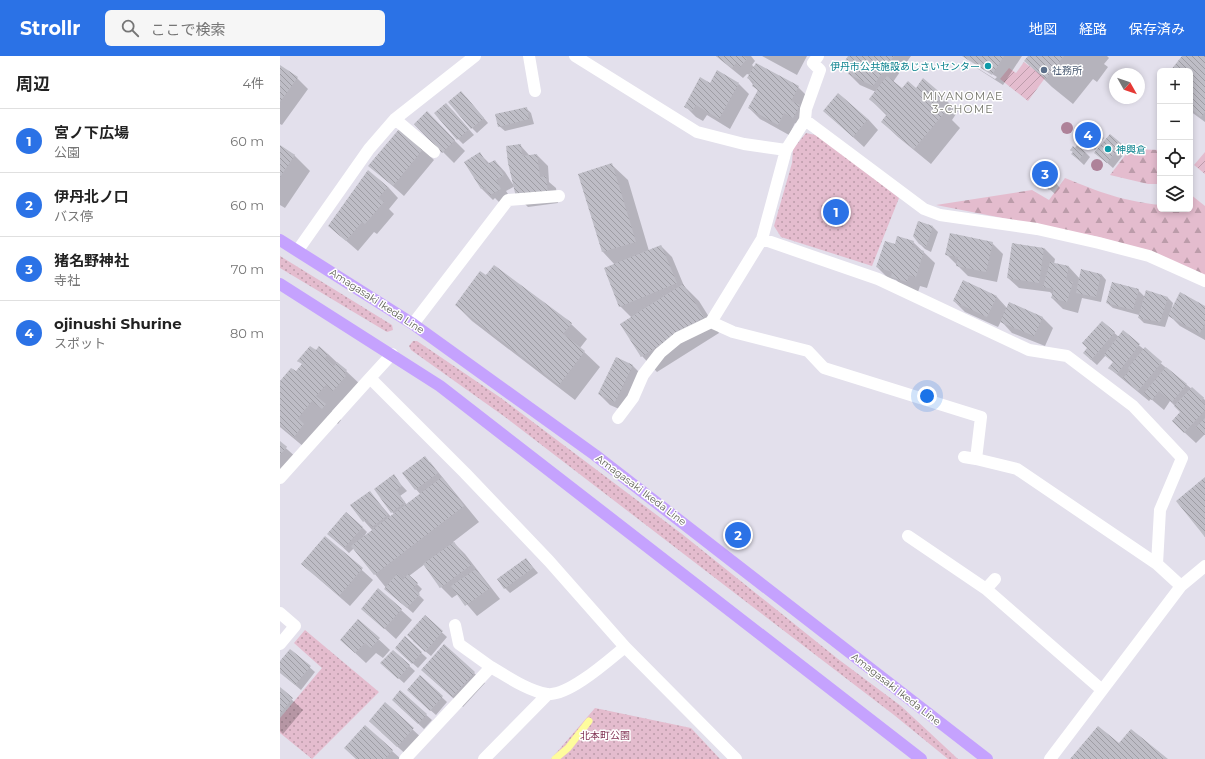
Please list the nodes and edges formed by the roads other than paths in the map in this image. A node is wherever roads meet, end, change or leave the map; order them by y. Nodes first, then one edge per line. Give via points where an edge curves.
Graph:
1 (529, 56) edge
2 (575, 56) edge
3 (818, 56) edge
4 (471, 57) edge
5 (535, 91) dead end
6 (395, 119) junction
7 (805, 120) junction
8 (786, 150) junction
9 (434, 152) dead end
10 (559, 196) dead end
11 (280, 240) edge
12 (762, 240) junction
13 (298, 250) junction
14 (1205, 281) edge
15 (280, 284) edge
16 (712, 322) junction
17 (413, 324) junction
18 (392, 354) junction
19 (370, 378) junction
20 (618, 418) dead end
21 (964, 456) dead end
22 (976, 460) junction
23 (280, 478) edge
24 (908, 536) dead end
25 (1157, 564) junction
26 (1205, 566) edge
27 (995, 579) dead end
28 (1181, 586) junction
29 (986, 590) junction
30 (280, 613) edge
31 (455, 625) dead end
32 (280, 644) edge
33 (625, 647) junction
34 (491, 667) junction
35 (1102, 690) junction
36 (548, 694) junction
37 (405, 759) edge
38 (484, 759) edge
39 (736, 759) edge
40 (921, 759) edge
41 (987, 759) edge
42 (1050, 759) edge

1 - 5 street
2 - 8 street via 697,132 744,144
3 - 7 street via 814,63 820,70 806,109
4 - 6 street
6 - 9 street
6 - 13 street via 369,149
7 - 8 street
7 - 14 street via 924,208 940,215 1037,229 1099,243 1149,256
8 - 12 street
10 - 17 street via 508,200
11 - 13 main road, Amagasaki Ikeda Line
12 - 16 street
12 - 25 street via 878,279 1029,350 1067,356 1133,406 1182,458 1160,510
13 - 17 main road, Amagasaki Ikeda Line
15 - 18 main road
16 - 20 street via 678,338 660,354 643,375 633,398
16 - 22 street via 733,332 808,351 824,368 981,416
17 - 41 main road, Amagasaki Ikeda Line via 629,480
18 - 19 street
18 - 40 main road via 440,386
19 - 23 street
19 - 33 street via 549,561
21 - 22 street
22 - 25 street via 1017,469
24 - 29 street
25 - 28 street
26 - 28 street
27 - 29 street
28 - 35 street
29 - 35 street
30 - 32 street via 296,626
31 - 34 street via 458,644
33 - 36 street via 574,687
33 - 39 street
34 - 36 street via 523,685
34 - 37 street
35 - 42 street
36 - 38 street

